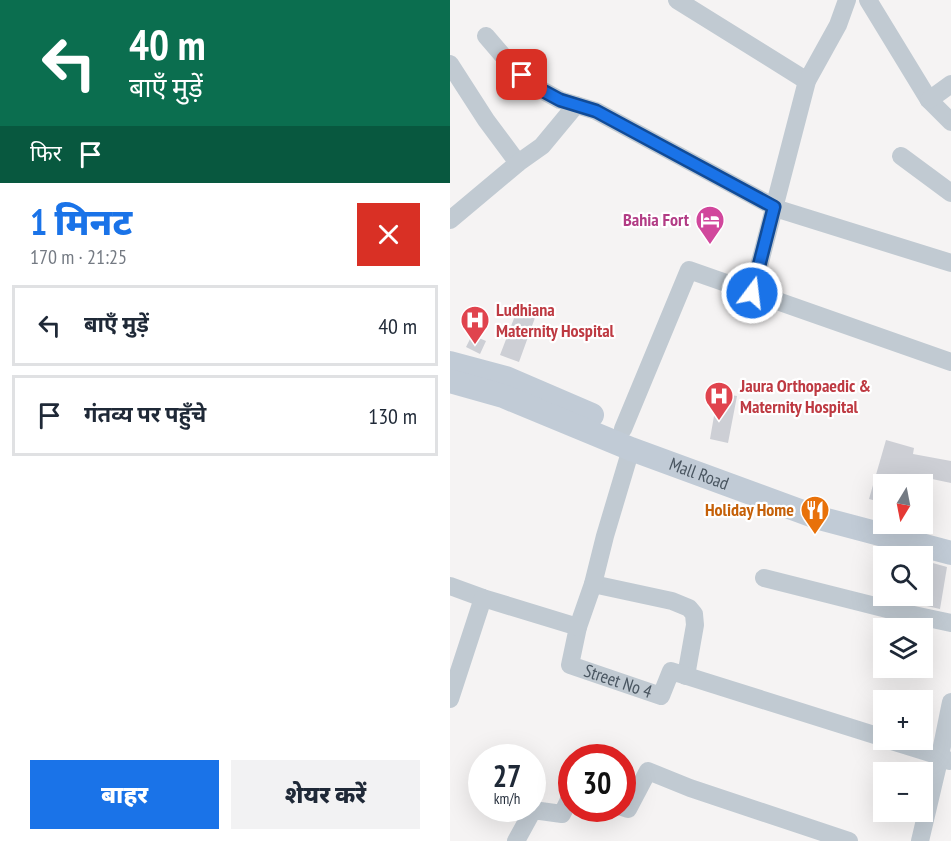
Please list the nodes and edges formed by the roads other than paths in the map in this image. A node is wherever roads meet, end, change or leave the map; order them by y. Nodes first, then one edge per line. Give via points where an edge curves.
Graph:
1 (677, 0) edge
2 (847, 0) edge
3 (868, 0) edge
4 (486, 36) dead end
5 (450, 64) edge
6 (807, 81) junction
7 (951, 84) edge
8 (929, 100) junction
9 (576, 105) junction
10 (951, 122) edge
11 (901, 156) dead end
12 (518, 163) junction
13 (951, 193) edge
14 (774, 207) junction
15 (450, 220) edge
16 (951, 263) edge
17 (752, 293) junction
18 (951, 362) edge
19 (450, 363) edge
20 (450, 381) edge
21 (627, 439) junction
22 (873, 520) edge
23 (924, 534) edge
24 (951, 539) edge
25 (951, 553) edge
26 (764, 578) dead end
27 (593, 584) junction
28 (450, 586) edge
29 (483, 598) junction
30 (951, 623) edge
31 (578, 627) junction
32 (686, 676) junction
33 (450, 699) edge
34 (951, 702) edge
35 (873, 735) edge
36 (919, 750) edge
37 (946, 759) edge
38 (636, 794) edge
39 (558, 813) edge
40 (516, 841) edge
41 (849, 841) edge
42 (920, 841) edge

1 - 6 street
2 - 6 street
3 - 8 street
4 - 9 street via 534,86
5 - 12 street
6 - 14 street
7 - 8 street
8 - 10 street
9 - 12 street via 542,146
9 - 14 street via 596,111
11 - 13 street
12 - 15 street
14 - 16 street
14 - 17 street
17 - 18 street
17 - 21 street via 689,270
19 - 21 main road via 507,378
20 - 21 main road, Mall Road
21 - 22 main road
21 - 25 main road, Mall Road via 819,518
21 - 27 street
23 - 24 main road
26 - 30 street
27 - 31 street
27 - 32 street via 689,608 695,625
28 - 29 street
29 - 31 street
29 - 33 street
31 - 32 street, Street No 4 via 570,665 661,696 671,671
32 - 35 street
34 - 37 street
36 - 37 street
37 - 42 street
38 - 41 street via 648,771
39 - 40 street via 534,810

